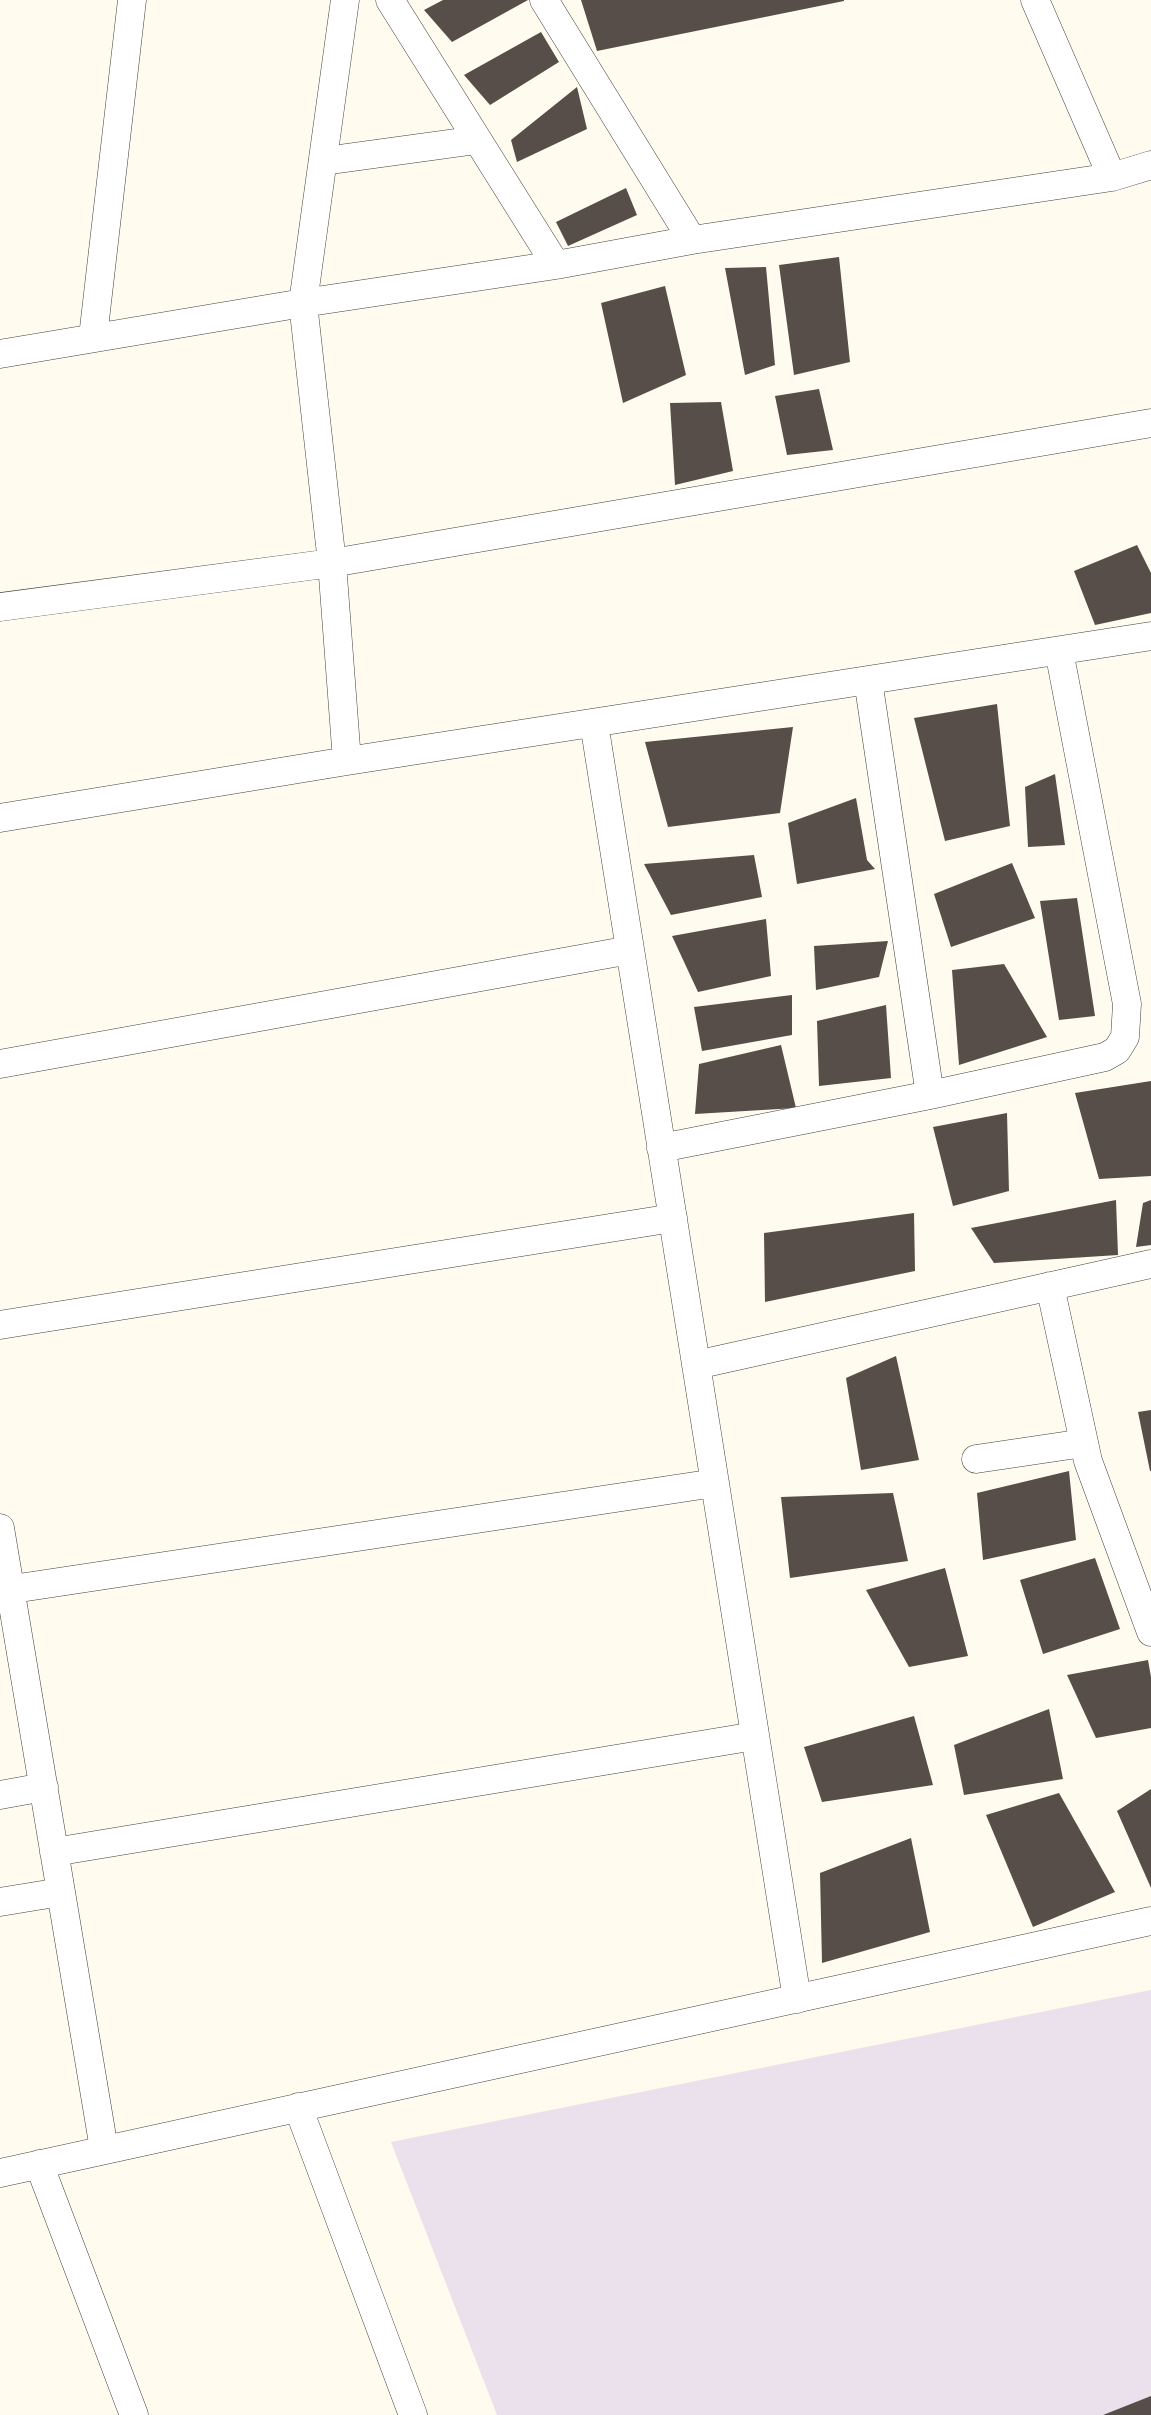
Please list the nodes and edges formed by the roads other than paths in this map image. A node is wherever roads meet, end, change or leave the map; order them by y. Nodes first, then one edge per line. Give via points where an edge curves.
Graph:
1 (132, 0) edge
2 (345, 0) edge
3 (390, 0) edge
4 (544, 0) edge
5 (1035, 0) edge
6 (478, 140) junction
7 (324, 161) junction
8 (1151, 165) edge
9 (1112, 177) junction
10 (692, 240) junction
11 (556, 265) junction
12 (303, 303) junction
13 (93, 337) junction
14 (0, 354) edge
15 (1151, 423) edge
16 (332, 562) junction
17 (0, 607) edge
18 (1151, 636) edge
19 (1058, 651) junction
20 (868, 680) junction
21 (594, 723) junction
22 (347, 761) junction
23 (0, 818) edge
24 (630, 950) junction
25 (0, 1064) edge
26 (930, 1095) junction
27 (661, 1148) junction
28 (673, 1218) junction
29 (1151, 1264) edge
30 (1050, 1286) junction
31 (0, 1325) edge
32 (696, 1365) junction
33 (1084, 1443) junction
34 (976, 1459) dead end
35 (715, 1483) junction
36 (0, 1528) edge
37 (5, 1590) edge
38 (1151, 1632) edge
39 (755, 1736) junction
40 (44, 1788) junction
41 (0, 1795) edge
42 (54, 1852) junction
43 (61, 1892) junction
44 (0, 1902) edge
45 (1151, 1921) edge
46 (797, 1998) junction
47 (298, 2107) junction
48 (104, 2150) junction
49 (39, 2164) junction
50 (0, 2172) edge
51 (134, 2415) edge
52 (414, 2415) edge

1 - 13 street
2 - 7 street
3 - 6 street
4 - 10 street
5 - 9 street
6 - 7 street
6 - 11 street
7 - 12 street
8 - 9 street
9 - 10 street
10 - 11 street
11 - 12 street
12 - 13 street
12 - 16 street
13 - 14 street
15 - 16 street
16 - 17 street
16 - 22 street
18 - 19 street
19 - 20 street
19 - 26 street via 1127,1004 1124,1037 1117,1050 1105,1057
20 - 21 street
20 - 26 street
21 - 22 street
21 - 24 street
22 - 23 street
24 - 25 street
24 - 27 street
26 - 27 street
27 - 28 street
28 - 31 street
28 - 32 street
29 - 30 street
30 - 32 street
30 - 33 street
32 - 35 street
33 - 34 street
33 - 38 street
35 - 37 street
35 - 39 street
36 - 37 street
37 - 40 street
39 - 42 street
39 - 46 street
40 - 41 street
40 - 42 street
42 - 43 street
43 - 44 street
43 - 48 street
45 - 46 street
46 - 47 street
47 - 48 street
47 - 52 street
48 - 49 street
49 - 50 street
49 - 51 street

